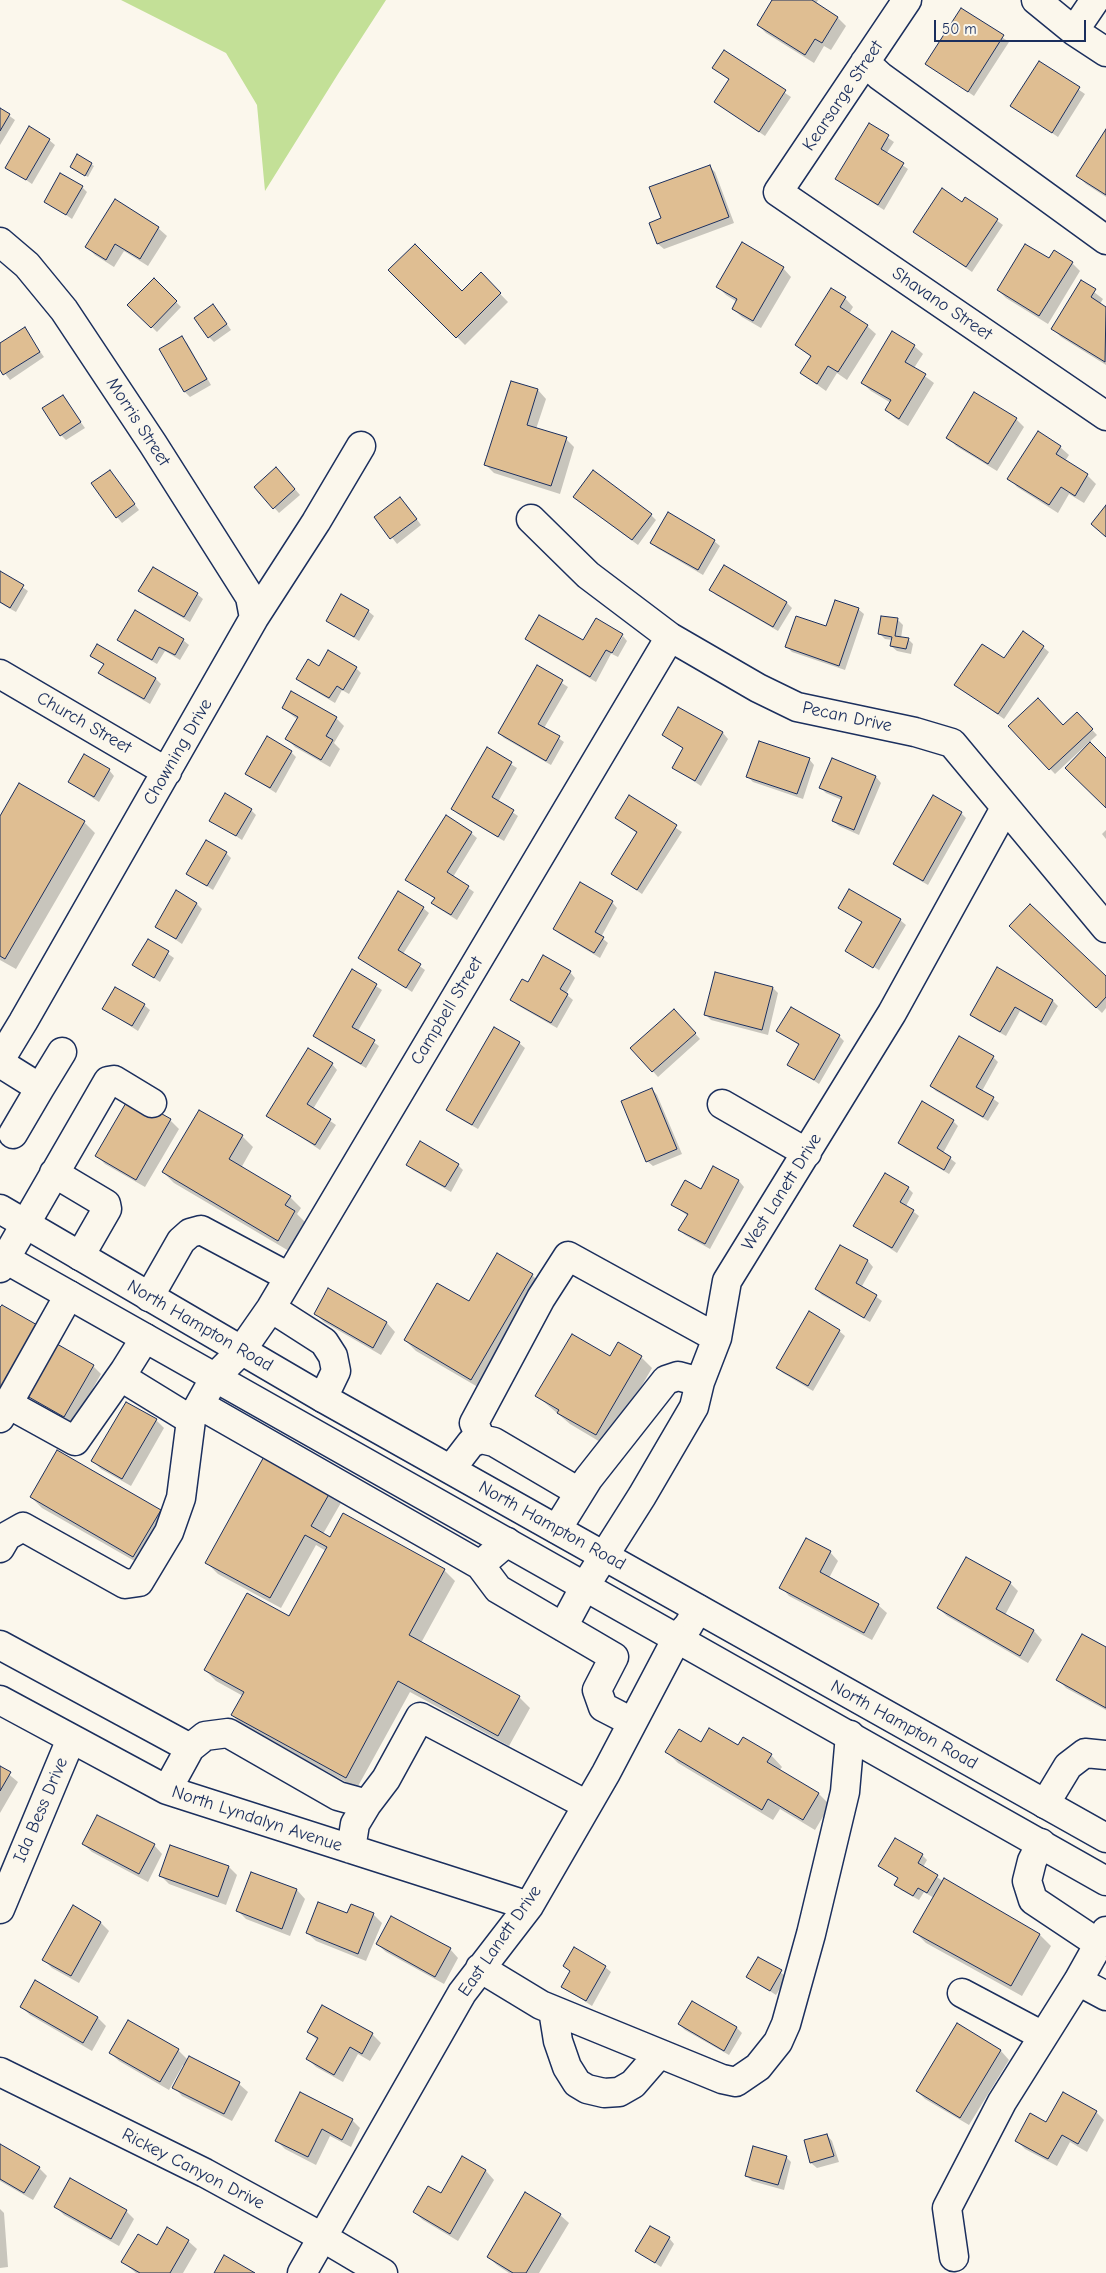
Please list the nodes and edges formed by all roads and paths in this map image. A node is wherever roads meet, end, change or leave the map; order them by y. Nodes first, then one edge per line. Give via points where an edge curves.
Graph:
1 (907, 0) edge
2 (1036, 0) edge
3 (1095, 0) edge
4 (1074, 31) junction
5 (1106, 52) edge
6 (865, 62) junction
7 (778, 192) joint
8 (1106, 240) edge
9 (0, 242) edge
10 (1106, 416) edge
11 (360, 446) dead end
12 (531, 519) dead end
13 (254, 618) junction
14 (670, 637) junction
15 (0, 674) edge
16 (167, 772) junction
17 (1006, 808) junction
18 (1106, 928) edge
19 (62, 1052) dead end
20 (0, 1061) edge
21 (40, 1088) junction
22 (152, 1103) dead end
23 (722, 1104) dead end
24 (13, 1134) dead end
25 (807, 1153) junction
26 (54, 1173) junction
27 (0, 1209) edge
28 (24, 1224) junction
29 (80, 1256) junction
30 (2, 1261) edge
31 (289, 1277) junction
32 (69, 1295) junction
33 (149, 1297) junction
34 (271, 1308) junction
35 (145, 1338) junction
36 (717, 1338) junction
37 (241, 1351) junction
38 (125, 1370) junction
39 (215, 1377) junction
40 (700, 1382) junction
41 (323, 1398) junction
42 (4, 1411) edge
43 (347, 1411) junction
44 (196, 1412) junction
45 (481, 1440) junction
46 (330, 1442) junction
47 (451, 1470) junction
48 (579, 1492) junction
49 (525, 1511) junction
50 (557, 1529) junction
51 (507, 1542) junction
52 (0, 1548) edge
53 (605, 1557) junction
54 (480, 1565) junction
55 (585, 1586) junction
56 (698, 1609) junction
57 (563, 1627) junction
58 (677, 1638) junction
59 (0, 1645) edge
60 (0, 1700) edge
61 (632, 1722) junction
62 (850, 1735) junction
63 (71, 1739) junction
64 (190, 1748) junction
65 (1106, 1755) edge
66 (167, 1790) junction
67 (367, 1804) junction
68 (1045, 1804) junction
69 (587, 1805) junction
70 (1106, 1838) edge
71 (1041, 1843) junction
72 (351, 1849) junction
73 (1106, 1882) edge
74 (529, 1906) junction
75 (0, 1909) edge
76 (1103, 1937) edge
77 (480, 1968) junction
78 (1078, 1980) junction
79 (962, 1993) dead end
80 (1106, 1996) edge
81 (553, 2010) junction
82 (1041, 2040) junction
83 (659, 2054) junction
84 (0, 2072) edge
85 (322, 2236) junction
86 (954, 2257) dead end
87 (302, 2273) edge
88 (383, 2273) edge

1 - 6 street, Kearsarge Street
2 - 4 street
3 - 4 street
4 - 5 street
6 - 7 street, Kearsarge Street
6 - 8 street
7 - 10 street, Shavano Street
9 - 13 street, Morris Street via 27,265 64,310 250,597
11 - 13 street, Chowning Drive
12 - 14 street, Pecan Drive via 588,575
13 - 16 street, Chowning Drive
14 - 17 street, Pecan Drive via 797,707 952,743
14 - 31 street, Campbell Street
15 - 16 street, Church Street
16 - 20 street, Chowning Drive
17 - 18 street, Pecan Drive
17 - 25 street, West Lanett Drive via 892,1013
19 - 21 street
20 - 21 street
21 - 24 street
22 - 26 street via 114,1080 108,1080
23 - 25 street
25 - 36 street, West Lanett Drive via 727,1281
26 - 28 street
26 - 29 street via 106,1204 107,1209
27 - 28 street, North Hampton Road
28 - 29 street, North Hampton Road
28 - 30 street
29 - 33 street, North Hampton Road
30 - 32 street, North Hampton Road
31 - 33 street via 201,1230 190,1232 181,1241
31 - 34 street, Campbell Street
32 - 35 street, North Hampton Road
32 - 42 street
33 - 37 street, North Hampton Road
34 - 37 street, Campbell Street
34 - 41 street via 324,1342 333,1356 336,1371
35 - 38 street
35 - 39 street, North Hampton Road
36 - 40 street, West Lanett Drive
36 - 45 street via 568,1256 541,1298 474,1423
37 - 39 street, Campbell Street
37 - 41 street, North Hampton Road
38 - 42 street via 75,1441
38 - 44 street via 126,1380
39 - 44 street, Campbell Street
39 - 46 street, North Hampton Road
40 - 48 street via 678,1376 666,1380
40 - 53 street, West Lanett Drive via 694,1406
41 - 43 street, North Hampton Road
43 - 46 street
43 - 47 street, North Hampton Road
44 - 52 street via 181,1498 169,1532 139,1582 124,1584 23,1526 7,1536
44 - 54 street
45 - 47 street via 471,1443
45 - 48 street via 494,1442
46 - 51 street, North Hampton Road
47 - 49 street, North Hampton Road
48 - 50 street
49 - 50 street, North Hampton Road
49 - 51 street
50 - 53 street, North Hampton Road
51 - 54 street
51 - 55 street, North Hampton Road
53 - 55 street, West Lanett Drive
53 - 56 street, North Hampton Road
54 - 57 street via 498,1589
55 - 57 street, West Lanett Drive
55 - 58 street, North Hampton Road
56 - 58 street, East Lanett Drive
56 - 68 street, North Hampton Road
57 - 61 street via 614,1657 597,1690 603,1707
58 - 61 street, East Lanett Drive
58 - 62 street, North Hampton Road
59 - 64 street
60 - 63 street, North Lyndalyn Avenue
61 - 69 street, East Lanett Drive
62 - 71 street, North Hampton Road
62 - 83 street via 841,1810 811,1934 778,2042 758,2067 736,2082
63 - 66 street, North Lyndalyn Avenue
63 - 75 street, Ida Bess Drive
64 - 66 street
64 - 67 street via 204,1736 228,1733 338,1796
65 - 68 street via 1085,1753 1068,1766
66 - 72 street, North Lyndalyn Avenue
67 - 69 street via 386,1779 420,1717
67 - 72 street via 355,1824
68 - 70 street, North Hampton Road
69 - 74 street, East Lanett Drive
71 - 73 street, North Hampton Road
71 - 76 street via 1032,1860 1027,1882 1033,1900
72 - 74 street, North Lyndalyn Avenue
74 - 77 street, East Lanett Drive
76 - 78 street
77 - 81 street
77 - 85 street, East Lanett Drive
78 - 80 street
78 - 82 street
79 - 82 street
81 - 83 street
81 - 83 street via 558,2041 567,2067 577,2083 587,2089 619,2092 633,2084
82 - 86 street via 1002,2102 947,2208
84 - 85 street, Rickey Canyon Drive via 205,2173
85 - 87 street, East Lanett Drive
85 - 88 street, Rickey Canyon Drive

